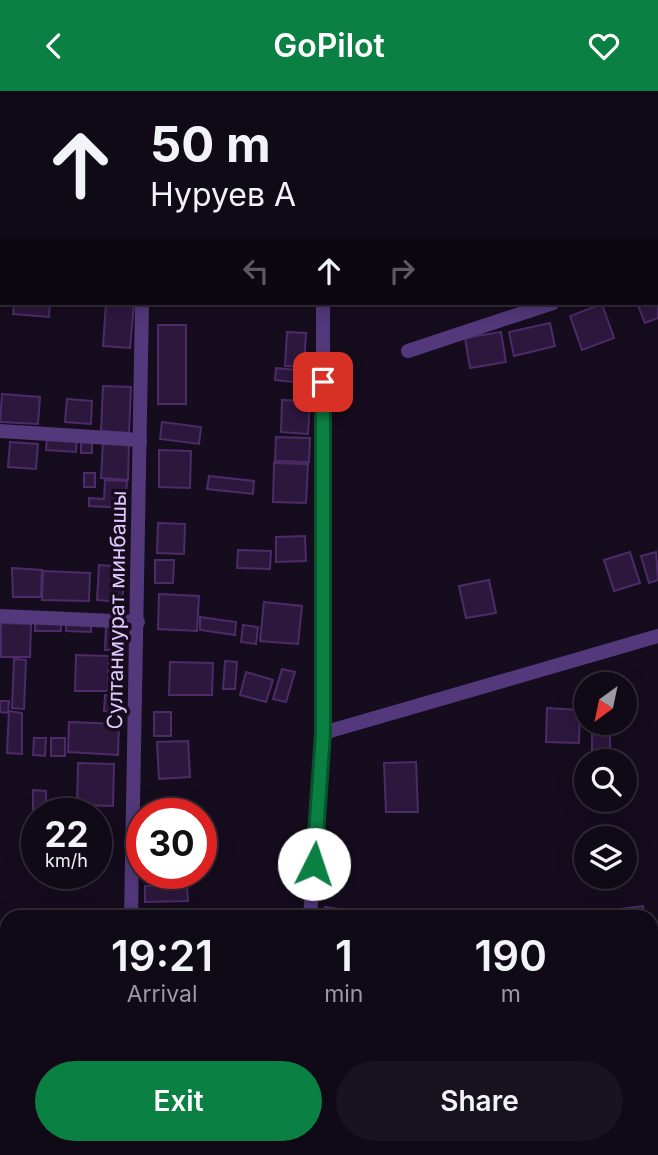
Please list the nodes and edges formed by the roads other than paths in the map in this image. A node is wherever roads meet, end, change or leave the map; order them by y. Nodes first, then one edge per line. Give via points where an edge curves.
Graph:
1 (142, 305) edge
2 (323, 305) edge
3 (547, 305) edge
4 (408, 352) dead end
5 (0, 431) edge
6 (140, 440) junction
7 (0, 616) edge
8 (138, 622) junction
9 (658, 636) edge
10 (323, 733) junction
11 (131, 910) edge
12 (310, 910) edge

1 - 6 street, Султанмурат минбашы
2 - 10 street
3 - 4 street
5 - 6 street
6 - 8 street, Султанмурат минбашы
7 - 8 street
8 - 11 street, Султанмурат минбашы
9 - 10 street
10 - 12 street

